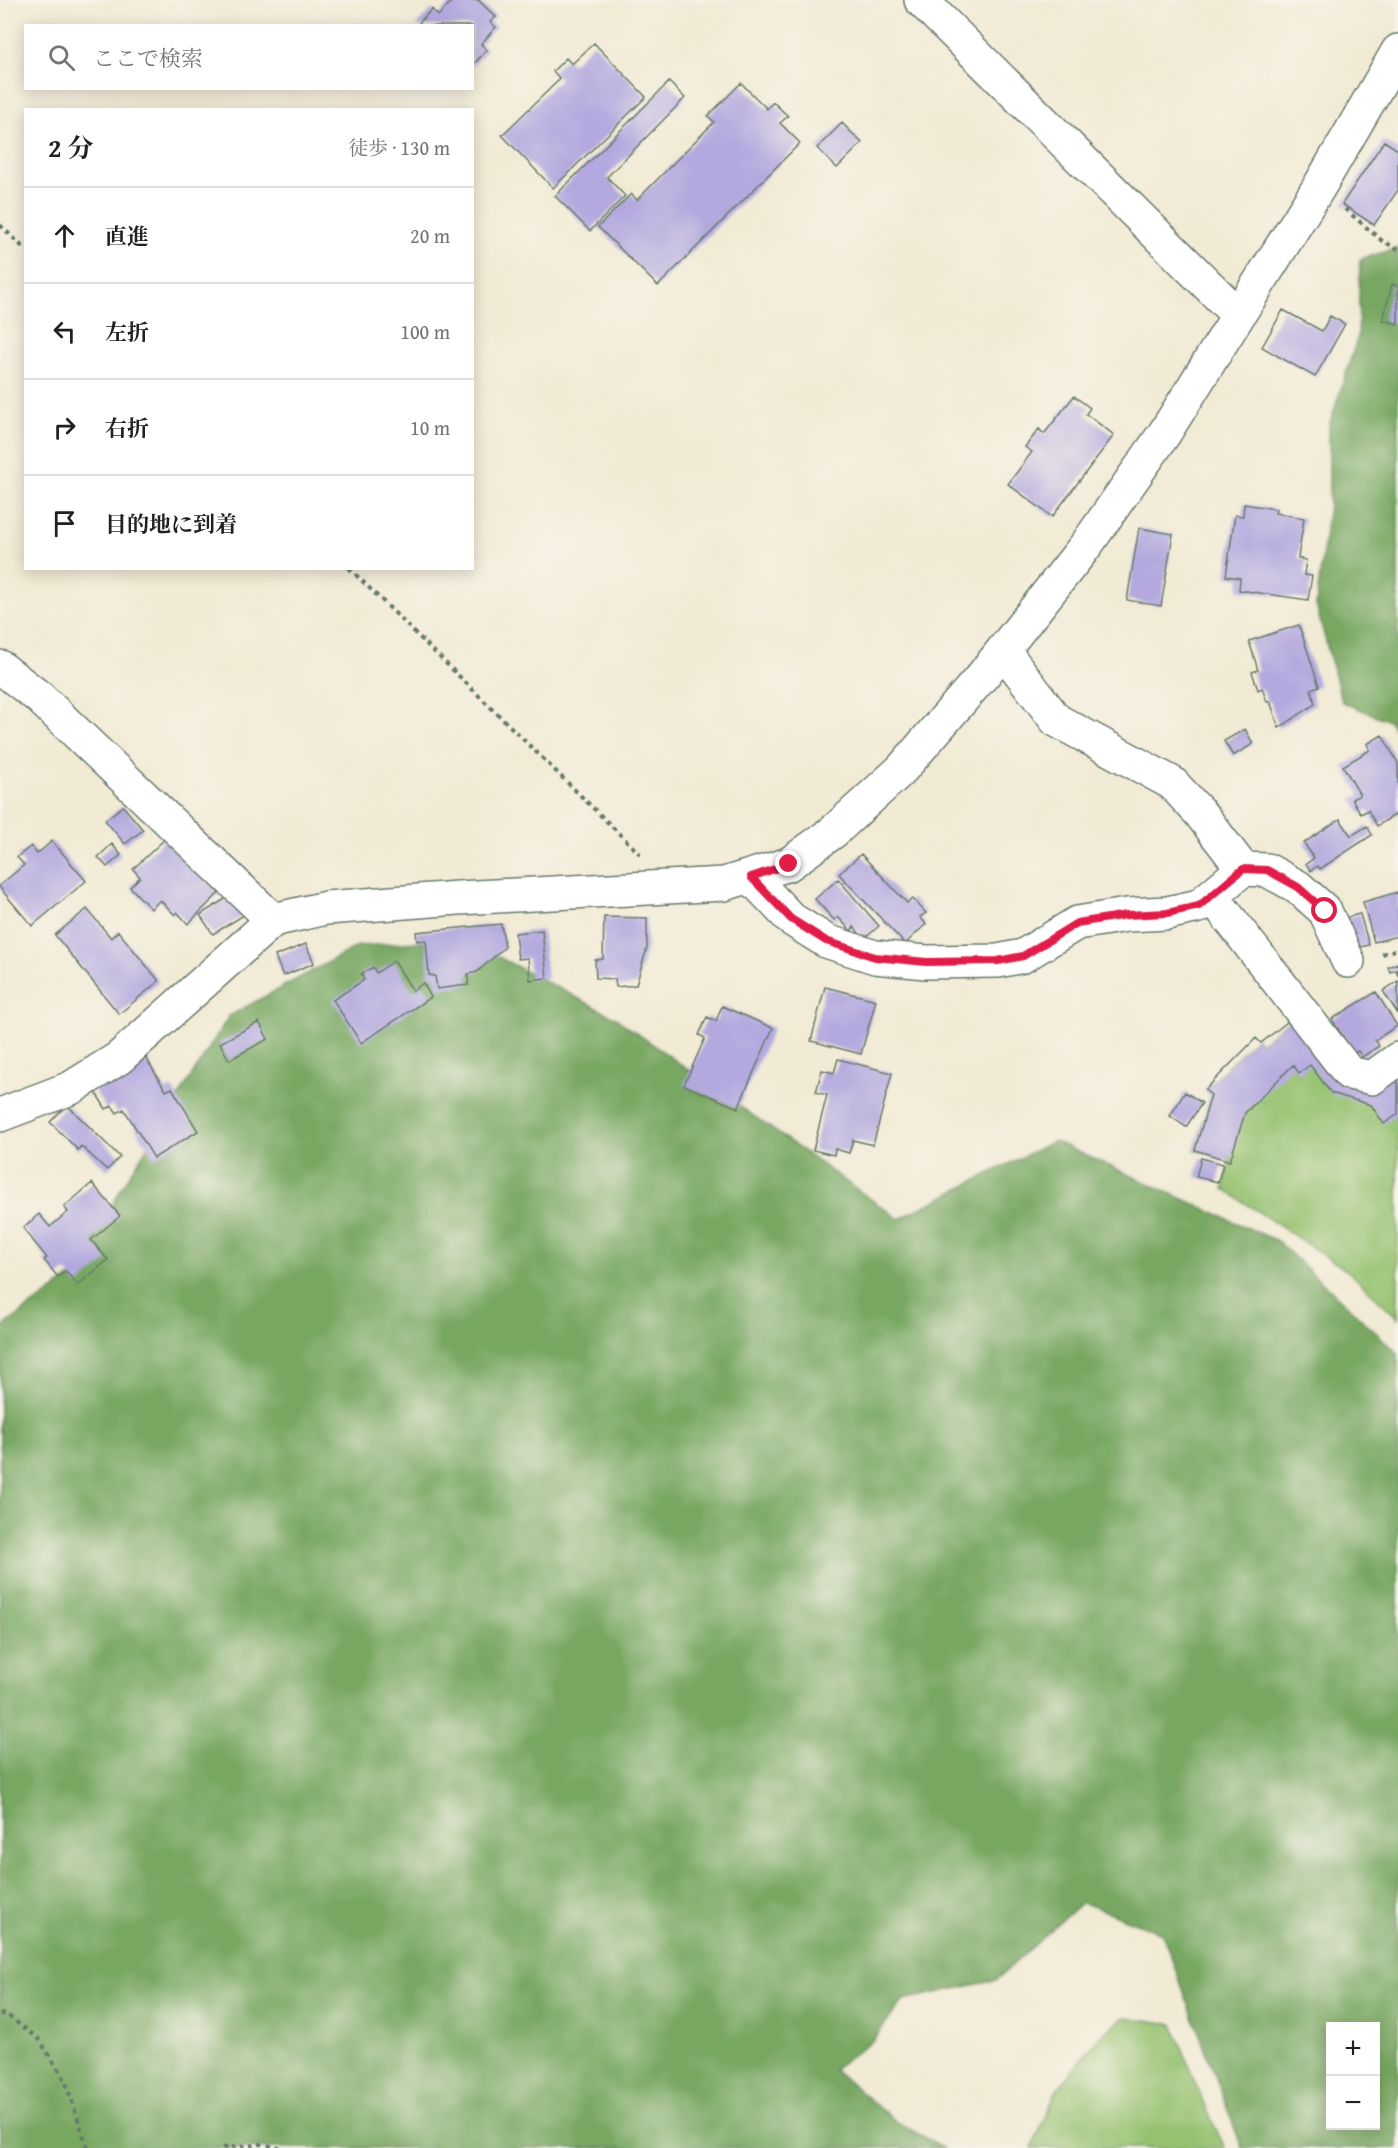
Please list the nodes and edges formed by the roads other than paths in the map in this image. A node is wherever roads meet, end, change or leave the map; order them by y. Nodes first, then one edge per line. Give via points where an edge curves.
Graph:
1 (921, 0) edge
2 (1398, 51) edge
3 (1238, 315) junction
4 (1003, 650) junction
5 (0, 667) edge
6 (1243, 869) junction
7 (751, 877) junction
8 (1212, 896) junction
9 (273, 920) junction
10 (1348, 961) dead end
11 (1398, 1059) edge
12 (0, 1115) edge

1 - 3 street
2 - 3 street
3 - 4 street via 1164,434 1087,544
4 - 6 street via 1056,720 1172,783
4 - 7 street via 901,770 833,832 789,864
5 - 9 street via 40,698
6 - 8 street
6 - 10 street via 1267,870 1298,887 1325,911
7 - 8 street via 791,919 826,941 875,957 926,962 998,961 1023,956 1077,923 1167,913 1199,906
7 - 9 street via 724,884 675,888 326,908
8 - 11 street via 1349,1073 1372,1077
9 - 12 street via 119,1058 71,1088

